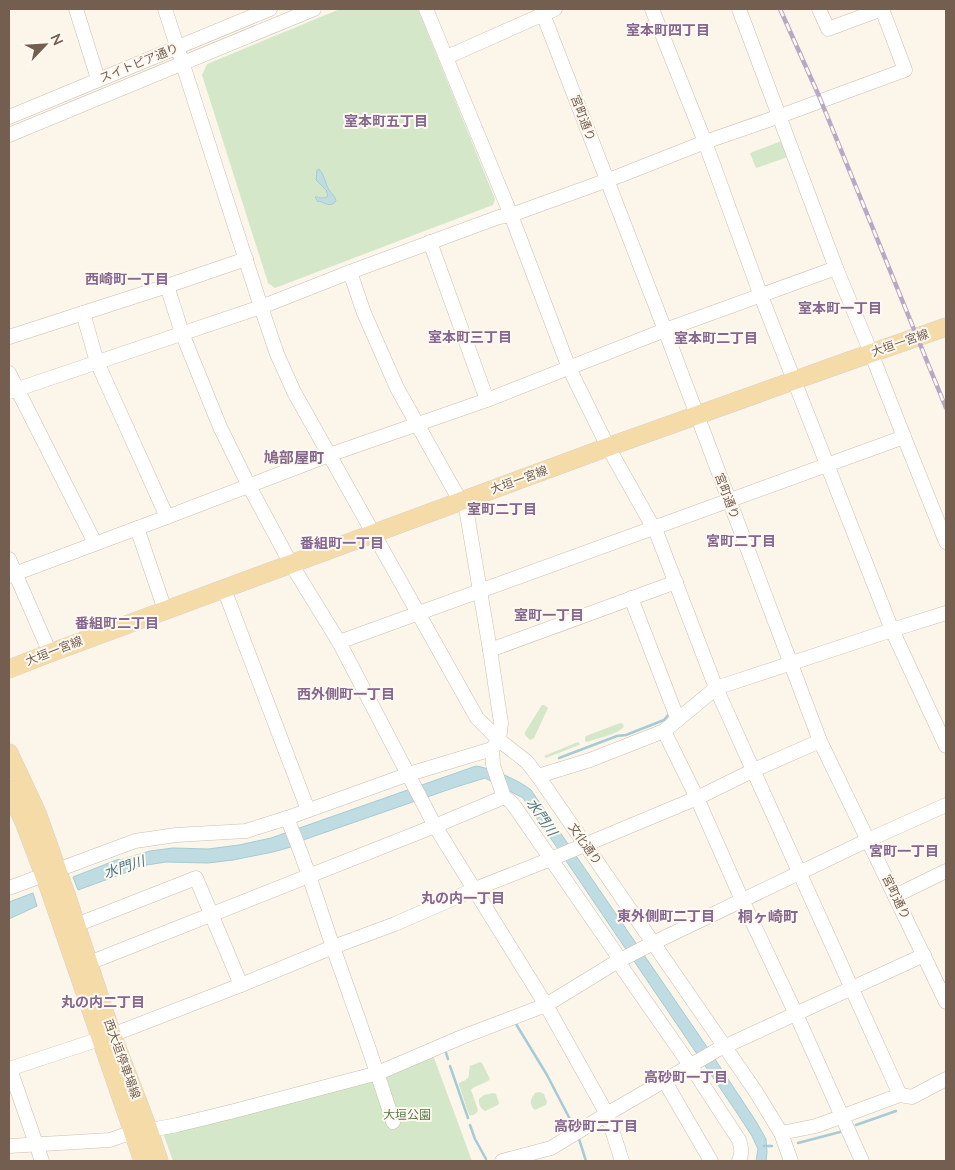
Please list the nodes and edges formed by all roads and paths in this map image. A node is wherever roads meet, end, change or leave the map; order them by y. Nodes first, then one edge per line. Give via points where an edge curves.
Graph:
1 (76, 9) edge
2 (166, 9) edge
3 (314, 9) edge
4 (426, 9) edge
5 (652, 9) edge
6 (739, 9) edge
7 (819, 9) edge
8 (882, 9) edge
9 (264, 10) edge
10 (546, 11) edge
11 (178, 47) junction
12 (447, 57) junction
13 (184, 63) junction
14 (98, 79) junction
15 (9, 116) edge
16 (780, 116) junction
17 (9, 135) edge
18 (705, 142) junction
19 (606, 180) junction
20 (511, 215) junction
21 (430, 242) junction
22 (246, 259) junction
23 (836, 268) junction
24 (350, 272) junction
25 (167, 286) junction
26 (761, 296) junction
27 (261, 307) junction
28 (83, 313) junction
29 (946, 327) edge
30 (665, 330) junction
31 (182, 333) junction
32 (9, 337) edge
33 (867, 343) dead end
34 (97, 362) junction
35 (875, 363) dead end
36 (569, 368) junction
37 (9, 373) edge
38 (795, 379) junction
39 (13, 390) edge
40 (487, 400) junction
41 (696, 416) junction
42 (418, 424) junction
43 (904, 437) junction
44 (608, 446) junction
45 (329, 455) junction
46 (828, 464) junction
47 (249, 486) junction
48 (729, 500) junction
49 (462, 501) junction
50 (167, 517) junction
51 (654, 527) junction
52 (136, 528) junction
53 (373, 533) junction
54 (946, 542) edge
55 (95, 543) junction
56 (9, 559) edge
57 (292, 564) junction
58 (12, 574) edge
59 (676, 582) junction
60 (224, 589) junction
61 (480, 591) junction
62 (632, 598) junction
63 (165, 610) junction
64 (419, 613) junction
65 (946, 613) edge
66 (892, 630) junction
67 (339, 642) junction
68 (490, 650) junction
69 (50, 653) junction
70 (791, 664) junction
71 (9, 669) edge
72 (716, 688) junction
73 (678, 720) junction
74 (664, 731) junction
75 (820, 741) junction
76 (495, 745) junction
77 (946, 746) edge
78 (9, 754) edge
79 (754, 770) junction
80 (14, 776) edge
81 (538, 776) junction
82 (411, 779) junction
83 (9, 789) edge
84 (502, 793) junction
85 (697, 798) junction
86 (946, 804) edge
87 (308, 810) junction
88 (289, 823) junction
89 (436, 826) junction
90 (868, 840) junction
91 (581, 847) junction
92 (555, 858) junction
93 (946, 871) edge
94 (799, 874) junction
95 (308, 876) junction
96 (9, 888) edge
97 (56, 888) junction
98 (475, 889) junction
99 (895, 896) junction
100 (742, 900) junction
101 (212, 914) junction
102 (76, 925) junction
103 (649, 946) junction
104 (332, 947) junction
105 (924, 955) junction
106 (623, 959) junction
107 (82, 965) junction
108 (241, 985) junction
109 (851, 988) junction
110 (946, 1002) edge
111 (546, 1005) junction
112 (796, 1014) junction
113 (106, 1037) junction
114 (720, 1049) junction
115 (694, 1063) junction
116 (9, 1069) edge
117 (378, 1073) junction
118 (946, 1079) edge
119 (664, 1080) junction
120 (900, 1096) junction
121 (607, 1114) junction
122 (842, 1116) junction
123 (393, 1122) dead end
124 (141, 1133) junction
125 (781, 1133) junction
126 (37, 1145) junction
127 (9, 1146) edge
128 (553, 1155) edge
129 (42, 1161) edge
130 (143, 1161) edge
131 (159, 1161) edge
132 (502, 1161) edge
133 (622, 1161) edge
134 (711, 1161) edge
135 (739, 1161) edge
136 (791, 1161) edge
137 (862, 1161) edge

1 - 14 street
2 - 11 street, 文化通り
3 - 13 street
4 - 12 street
5 - 18 street
6 - 16 street
7 - 8 street via 828,29
8 - 16 street via 905,70
9 - 11 street, スイトピア通り
10 - 12 street
10 - 19 street, 宮町通り
11 - 13 street, 文化通り
11 - 14 street, スイトピア通り
12 - 20 street
13 - 17 street
13 - 22 street, 文化通り
14 - 15 street, スイトピア通り
16 - 18 street
16 - 23 street
18 - 19 street
18 - 26 street
19 - 20 street
19 - 30 street, 宮町通り
20 - 21 street
20 - 36 street
21 - 24 street
21 - 40 street
22 - 25 street
22 - 27 street, 文化通り
23 - 26 street
23 - 33 street
24 - 27 street
24 - 42 street via 397,388
25 - 28 street
25 - 31 street
26 - 30 street
26 - 38 street
27 - 31 street
27 - 45 street, 文化通り via 277,354
28 - 32 street
28 - 34 street
29 - 38 main road, 大垣一宮線
30 - 36 street
30 - 41 street, 宮町通り
31 - 34 street
31 - 47 street via 220,427
34 - 39 street
34 - 50 street
35 - 43 street
36 - 40 street
36 - 44 street
37 - 39 street
38 - 41 main road, 大垣一宮線
38 - 46 street
39 - 55 street
40 - 42 street
41 - 44 main road, 大垣一宮線
41 - 48 street, 宮町通り
42 - 45 street
42 - 49 street
43 - 46 street
43 - 54 street
44 - 49 main road, 大垣一宮線
44 - 51 street
45 - 47 street
45 - 53 street, 文化通り
46 - 48 street
46 - 66 street
47 - 50 street
47 - 57 street
48 - 51 street
48 - 70 street, 宮町通り
49 - 53 main road, 大垣一宮線
49 - 61 street via 466,508
50 - 52 street
51 - 59 street
51 - 61 street
52 - 55 street
52 - 63 street
53 - 57 main road, 大垣一宮線
53 - 64 street, 文化通り
55 - 58 street
56 - 58 street
57 - 60 main road, 大垣一宮線
57 - 67 street
58 - 69 street
59 - 62 street
59 - 72 street
60 - 63 main road, 大垣一宮線
60 - 87 street
61 - 64 street
61 - 68 street
62 - 68 street
62 - 73 street
63 - 69 main road, 大垣一宮線
64 - 67 street
64 - 76 street, 文化通り
65 - 66 street
66 - 70 street
66 - 77 street
67 - 82 street
68 - 76 street via 501,722
69 - 71 main road, 大垣一宮線
70 - 72 street
70 - 75 street, 宮町通り
72 - 73 street
72 - 79 street
73 - 74 street
74 - 81 street
74 - 85 street
75 - 79 street
75 - 90 street, 宮町通り
76 - 81 street, 文化通り via 527,762
76 - 82 street
76 - 84 street via 493,765
78 - 80 main road, 西大垣停車場線
79 - 85 street
79 - 94 street
80 - 97 main road, 西大垣停車場線 via 37,813
81 - 91 street, 文化通り
82 - 87 street
82 - 89 street
83 - 97 main road, 西大垣停車場線
84 - 89 street
84 - 92 street
85 - 91 street
85 - 100 street
86 - 90 street
87 - 88 street
88 - 95 street
88 - 97 street via 135,842
89 - 95 street
89 - 98 street
90 - 94 street
90 - 99 street, 宮町通り
91 - 92 street
91 - 103 street, 文化通り
92 - 98 street
92 - 106 street via 614,952
93 - 99 street
94 - 100 street
94 - 109 street
95 - 101 street
95 - 104 street
96 - 97 street
97 - 102 main road, 西大垣停車場線
97 - 107 main road, 西大垣停車場線
98 - 104 street
98 - 111 street
99 - 105 street, 宮町通り
100 - 103 street
100 - 112 street
101 - 102 street via 196,878
101 - 107 street
101 - 108 street
102 - 107 main road, 西大垣停車場線
103 - 106 street
103 - 114 street, 文化通り
104 - 108 street
104 - 117 street
105 - 109 street
105 - 110 street, 宮町通り
106 - 111 street
106 - 115 street via 623,968
107 - 113 main road, 西大垣停車場線
108 - 113 street
109 - 112 street
109 - 120 street
111 - 117 street
111 - 121 street
112 - 114 street
112 - 122 street
113 - 116 street
113 - 124 main road, 西大垣停車場線
114 - 115 street
114 - 125 street, 文化通り via 756,1092
115 - 119 street
115 - 135 street via 739,1140 742,1153
116 - 126 street
117 - 123 street
117 - 124 street
118 - 120 street via 912,1097
119 - 121 street
119 - 134 street
120 - 122 street
121 - 128 street
121 - 133 street
122 - 125 street via 816,1126
122 - 137 street
124 - 126 street via 110,1140
124 - 130 main road, 西大垣停車場線
124 - 131 main road, 西大垣停車場線
125 - 136 street, 文化通り
126 - 127 street
126 - 129 street
128 - 132 street

